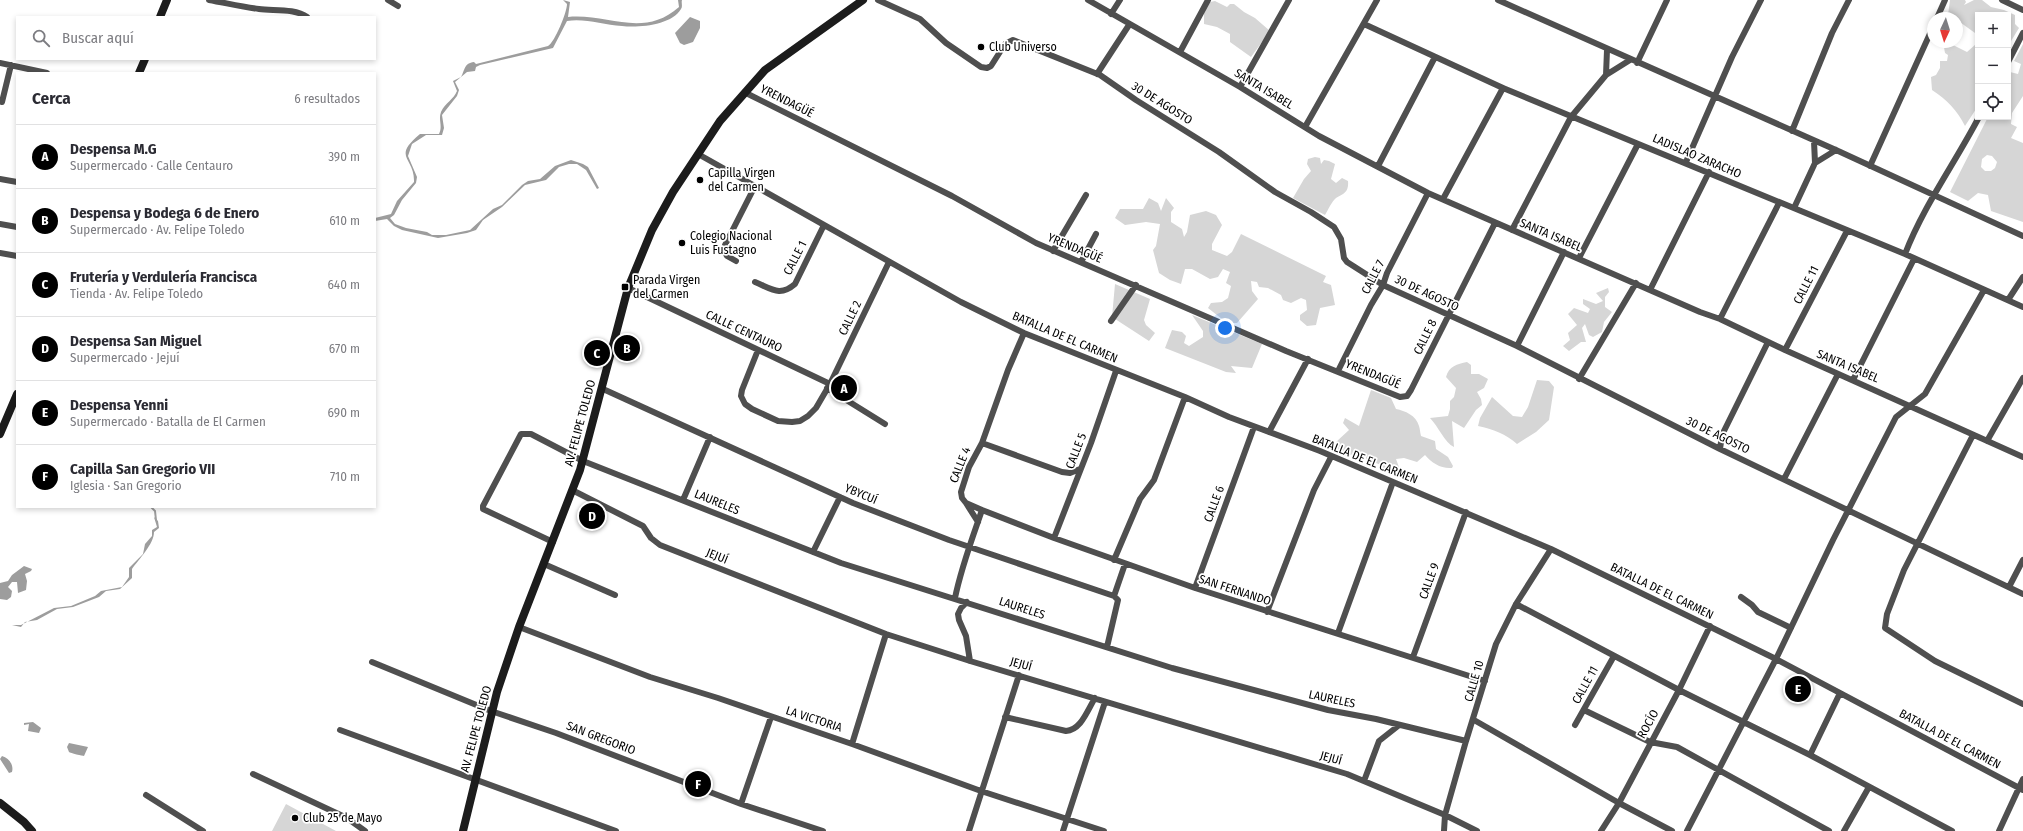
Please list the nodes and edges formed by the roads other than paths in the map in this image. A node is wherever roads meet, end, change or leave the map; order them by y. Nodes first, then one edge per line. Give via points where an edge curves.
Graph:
1 (166, 0) edge
2 (209, 0) edge
3 (388, 0) edge
4 (863, 0) edge
5 (878, 0) edge
6 (1088, 0) edge
7 (1120, 0) edge
8 (1208, 0) edge
9 (1289, 0) edge
10 (1377, 0) edge
11 (1498, 0) edge
12 (1666, 0) edge
13 (1761, 0) edge
14 (1849, 0) edge
15 (1945, 0) edge
16 (2002, 0) edge
17 (398, 6) dead end
18 (2023, 10) edge
19 (1940, 12) edge
20 (1112, 14) junction
21 (160, 16) edge
22 (306, 16) edge
23 (1364, 24) junction
24 (1129, 25) junction
25 (2023, 33) edge
26 (1927, 40) edge
27 (1608, 50) junction
28 (1180, 52) junction
29 (2011, 56) edge
30 (1435, 57) junction
31 (145, 60) edge
32 (1630, 60) junction
33 (0, 63) edge
34 (1637, 63) junction
35 (11, 65) junction
36 (42, 72) edge
37 (139, 72) edge
38 (1097, 74) junction
39 (1606, 74) junction
40 (1240, 87) junction
41 (1503, 88) junction
42 (746, 93) junction
43 (1715, 97) junction
44 (2, 102) dead end
45 (1571, 117) junction
46 (1978, 120) edge
47 (1305, 127) junction
48 (1792, 131) junction
49 (1814, 141) junction
50 (1638, 144) junction
51 (1836, 150) junction
52 (698, 154) junction
53 (1686, 162) junction
54 (1815, 163) junction
55 (1378, 166) junction
56 (1870, 166) junction
57 (1709, 172) junction
58 (0, 179) edge
59 (16, 182) edge
60 (755, 186) junction
61 (1428, 193) junction
62 (1086, 195) dead end
63 (1933, 195) junction
64 (1443, 199) junction
65 (1778, 203) junction
66 (1794, 208) junction
67 (1495, 222) junction
68 (0, 224) edge
69 (824, 226) junction
70 (16, 227) edge
71 (1512, 230) junction
72 (1847, 231) junction
73 (1096, 234) dead end
74 (2023, 236) edge
75 (1053, 251) junction
76 (1564, 252) junction
77 (0, 253) edge
78 (1905, 254) junction
79 (16, 256) edge
80 (1579, 258) junction
81 (1914, 259) junction
82 (736, 261) dead end
83 (889, 262) junction
84 (1081, 262) junction
85 (2023, 277) edge
86 (755, 282) dead end
87 (1636, 283) junction
88 (1136, 285) junction
89 (1383, 285) junction
90 (628, 288) junction
91 (1650, 290) junction
92 (1984, 290) junction
93 (2008, 300) junction
94 (2023, 307) edge
95 (1448, 315) junction
96 (1720, 319) junction
97 (1111, 321) dead end
98 (1024, 333) junction
99 (1768, 342) junction
100 (1517, 346) junction
101 (758, 350) junction
102 (1785, 350) junction
103 (1308, 359) junction
104 (1116, 371) junction
105 (1338, 371) junction
106 (1838, 374) junction
107 (2023, 378) edge
108 (1579, 379) junction
109 (1853, 380) junction
110 (828, 386) junction
111 (603, 389) junction
112 (16, 396) edge
113 (1407, 396) joint
114 (1185, 398) junction
115 (1911, 406) junction
116 (885, 424) dead end
117 (1254, 427) junction
118 (1268, 432) junction
119 (0, 434) edge
120 (1973, 435) junction
121 (710, 437) junction
122 (1987, 441) junction
123 (982, 443) junction
124 (1720, 449) junction
125 (1331, 457) junction
126 (2023, 457) edge
127 (583, 461) junction
128 (1080, 469) junction
129 (1784, 479) junction
130 (1393, 482) junction
131 (572, 490) junction
132 (840, 497) junction
133 (683, 500) junction
134 (966, 503) junction
135 (982, 510) junction
136 (1849, 510) junction
137 (1466, 512) junction
138 (978, 522) junction
139 (1054, 538) junction
140 (553, 542) junction
141 (1916, 543) junction
142 (970, 546) junction
143 (1551, 549) junction
144 (813, 552) junction
145 (1114, 560) junction
146 (2023, 560) edge
147 (544, 564) junction
148 (1126, 564) junction
149 (2009, 587) junction
150 (1195, 588) junction
151 (2023, 594) edge
152 (615, 595) dead end
153 (1741, 597) dead end
154 (955, 598) junction
155 (1116, 598) junction
156 (967, 602) junction
157 (1516, 604) junction
158 (1267, 612) junction
159 (1710, 626) junction
160 (519, 627) junction
161 (1790, 628) junction
162 (1338, 633) junction
163 (886, 634) junction
164 (1107, 646) junction
165 (1614, 656) junction
166 (1413, 657) junction
167 (1776, 659) junction
168 (970, 661) junction
169 (372, 662) dead end
170 (1019, 675) junction
171 (1485, 681) junction
172 (1679, 690) junction
173 (1840, 693) junction
174 (1095, 698) junction
175 (1105, 702) junction
176 (2023, 704) edge
177 (1584, 710) junction
178 (491, 711) junction
179 (771, 717) junction
180 (1005, 717) junction
181 (1474, 720) junction
182 (1743, 721) junction
183 (1575, 725) dead end
184 (1398, 726) junction
185 (340, 730) dead end
186 (1466, 741) junction
187 (1650, 742) junction
188 (852, 744) junction
189 (1810, 755) junction
190 (1718, 771) junction
191 (253, 774) dead end
192 (475, 778) junction
193 (2023, 779) edge
194 (1364, 781) junction
195 (1869, 787) junction
196 (2021, 789) edge
197 (981, 791) junction
198 (146, 795) dead end
199 (1619, 803) junction
200 (0, 804) edge
201 (741, 804) junction
202 (1445, 815) junction
203 (1067, 820) junction
204 (32, 831) edge
205 (203, 831) edge
206 (365, 831) edge
207 (463, 831) edge
208 (616, 831) edge
209 (823, 831) edge
210 (969, 831) edge
211 (1063, 831) edge
212 (1104, 831) edge
213 (1444, 831) edge
214 (1477, 831) edge
215 (1601, 831) edge
216 (1672, 831) edge
217 (1687, 831) edge
218 (1829, 831) edge
219 (1844, 831) edge
220 (1952, 831) edge
221 (1998, 831) edge

1 - 21 main road
2 - 22 street
3 - 17 street
4 - 42 main road, AV. FELIPE TOLEDO via 765,70
5 - 38 street, 30 DE AGOSTO via 920,19 946,43 981,67 991,66 1005,44 1014,40
6 - 20 street, SANTA ISABEL
7 - 20 street
8 - 28 street
9 - 40 street
10 - 23 street
11 - 27 street
12 - 34 street
13 - 43 street
14 - 48 street via 1832,33
15 - 19 street
16 - 18 street
20 - 24 street, SANTA ISABEL
23 - 30 street, LADISLAO ZARACHO
23 - 47 street
24 - 28 street, SANTA ISABEL
24 - 38 street
25 - 29 street
26 - 56 street
27 - 32 street
27 - 39 street
28 - 40 street, SANTA ISABEL
30 - 41 street, LADISLAO ZARACHO
30 - 55 street
31 - 37 main road
32 - 34 street
32 - 39 street
33 - 35 street
34 - 43 street
35 - 36 street
35 - 44 street
38 - 89 street, 30 DE AGOSTO via 1219,152 1276,192 1334,227 1342,239 1344,258 1347,262
39 - 45 street
40 - 47 street, SANTA ISABEL
41 - 45 street, LADISLAO ZARACHO
41 - 64 street
42 - 52 main road, AV. FELIPE TOLEDO via 720,121
42 - 75 street, YRENDAGÜÉ via 952,196
43 - 48 street
43 - 53 street
45 - 50 street, LADISLAO ZARACHO
45 - 71 street
46 - 63 street
47 - 55 street, SANTA ISABEL
48 - 49 street
49 - 51 street
49 - 54 street
50 - 53 street, LADISLAO ZARACHO
50 - 80 street
51 - 54 street
51 - 56 street
52 - 60 street, BATALLA DE EL CARMEN
52 - 90 main road, AV. FELIPE TOLEDO via 652,230
53 - 57 street, LADISLAO ZARACHO
54 - 66 street
55 - 61 street, SANTA ISABEL
56 - 63 street
57 - 65 street, LADISLAO ZARACHO
57 - 91 street
58 - 59 street
60 - 69 street, BATALLA DE EL CARMEN
60 - 82 street via 725,245 724,252
61 - 64 street, SANTA ISABEL
61 - 89 street, CALLE 7
62 - 75 street
63 - 74 street
63 - 78 street
64 - 67 street, SANTA ISABEL
65 - 66 street, LADISLAO ZARACHO
65 - 96 street
66 - 72 street, LADISLAO ZARACHO
67 - 71 street, SANTA ISABEL
67 - 95 street, CALLE 8
68 - 70 street
69 - 83 street, BATALLA DE EL CARMEN
69 - 86 street, CALLE 1 via 795,284 787,290 777,291
71 - 76 street, SANTA ISABEL
72 - 78 street, LADISLAO ZARACHO
72 - 102 street, CALLE 11
73 - 84 street
75 - 84 street, YRENDAGÜÉ
76 - 80 street, SANTA ISABEL
76 - 100 street
77 - 79 street
78 - 81 street, LADISLAO ZARACHO
80 - 87 street, SANTA ISABEL
81 - 92 street, LADISLAO ZARACHO
81 - 109 street
83 - 98 street, BATALLA DE EL CARMEN
83 - 110 street, CALLE 2
84 - 88 street, YRENDAGÜÉ
85 - 93 street
87 - 91 street, SANTA ISABEL
87 - 108 street
88 - 97 street
88 - 103 street, YRENDAGÜÉ
89 - 95 street, 30 DE AGOSTO
89 - 105 street, CALLE 7
90 - 101 street, CALLE CENTAURO
90 - 111 main road, AV. FELIPE TOLEDO
91 - 96 street, SANTA ISABEL
92 - 93 street, LADISLAO ZARACHO
92 - 115 street via 1925,394
93 - 94 street, LADISLAO ZARACHO
95 - 100 street, 30 DE AGOSTO
95 - 113 street, CALLE 8
96 - 99 street, SANTA ISABEL
98 - 104 street, BATALLA DE EL CARMEN
98 - 123 street, CALLE 4
99 - 102 street, SANTA ISABEL
99 - 124 street via 1722,435
100 - 108 street, 30 DE AGOSTO
101 - 110 street, CALLE CENTAURO
101 - 110 street, CALLE 2 via 741,396 745,404 752,409 778,421 800,421 816,408
102 - 106 street, SANTA ISABEL
103 - 105 street, YRENDAGÜÉ
103 - 118 street
104 - 114 street, BATALLA DE EL CARMEN
104 - 128 street, CALLE 5
105 - 113 street, YRENDAGÜÉ via 1400,397
106 - 109 street, SANTA ISABEL
106 - 129 street
107 - 122 street
108 - 124 street, 30 DE AGOSTO
109 - 115 street, SANTA ISABEL
110 - 116 street, CALLE CENTAURO
111 - 121 street, YBYCUÍ
111 - 127 main road, AV. FELIPE TOLEDO
112 - 119 main road
114 - 117 street, BATALLA DE EL CARMEN
114 - 145 street via 1154,480 1140,500
115 - 120 street, SANTA ISABEL
115 - 136 street via 1896,417
117 - 118 street, BATALLA DE EL CARMEN
117 - 150 street, CALLE 6
118 - 125 street, BATALLA DE EL CARMEN
120 - 122 street, SANTA ISABEL
120 - 141 street
121 - 132 street, YBYCUÍ
121 - 133 street
122 - 126 street, SANTA ISABEL
123 - 128 street via 1062,472 1070,473
123 - 134 street, CALLE 4 via 969,467 961,492
124 - 129 street, 30 DE AGOSTO
125 - 130 street, BATALLA DE EL CARMEN
125 - 158 street via 1314,490
127 - 131 main road, AV. FELIPE TOLEDO
127 - 133 street, LAURELES
127 - 140 street, LAURELES via 530,434 521,434 483,506 485,511
128 - 139 street, CALLE 5
129 - 136 street, 30 DE AGOSTO
130 - 137 street, BATALLA DE EL CARMEN
130 - 162 street
131 - 140 main road, AV. FELIPE TOLEDO
131 - 163 street, JEJUÍ via 643,526 651,538 660,545
132 - 142 street, YBYCUÍ
132 - 144 street
133 - 144 street, LAURELES
134 - 135 street
134 - 138 street
135 - 138 street
135 - 139 street, SAN FERNANDO
136 - 141 street, 30 DE AGOSTO
136 - 161 street
137 - 143 street, BATALLA DE EL CARMEN
137 - 166 street, CALLE 9
138 - 142 street
139 - 145 street, SAN FERNANDO
140 - 147 main road, AV. FELIPE TOLEDO
141 - 149 street, 30 DE AGOSTO
141 - 176 street via 1887,614 1885,628 1935,661
142 - 154 street via 961,569
142 - 155 street, YBYCUÍ
143 - 157 street, CALLE 10
143 - 159 street, BATALLA DE EL CARMEN
144 - 154 street, LAURELES
145 - 148 street, SAN FERNANDO
146 - 149 street
147 - 152 street
147 - 160 main road, AV. FELIPE TOLEDO
148 - 150 street, SAN FERNANDO
148 - 155 street
149 - 151 street, 30 DE AGOSTO
150 - 158 street, SAN FERNANDO
153 - 161 street via 1752,604 1758,612
154 - 156 street, LAURELES
155 - 164 street
156 - 164 street, LAURELES
156 - 168 street via 958,614 966,636
157 - 165 street
157 - 171 street, CALLE 10 via 1496,644
158 - 162 street, SAN FERNANDO
159 - 167 street, BATALLA DE EL CARMEN
159 - 172 street, ROCÍO
160 - 178 main road, AV. FELIPE TOLEDO
160 - 179 street, LA VICTORIA via 650,677
161 - 167 street
162 - 166 street, SAN FERNANDO
163 - 168 street, JEJUÍ
163 - 188 street
164 - 184 street, LAURELES via 1172,668 1273,696
165 - 172 street
165 - 177 street, CALLE 11
166 - 171 street, SAN FERNANDO
167 - 173 street, BATALLA DE EL CARMEN
167 - 182 street
168 - 170 street, JEJUÍ
169 - 178 street, SAN GREGORIO
170 - 174 street, JEJUÍ
170 - 180 street
171 - 181 street, CALLE 10
172 - 182 street
172 - 187 street, ROCÍO
173 - 189 street
173 - 196 street, BATALLA DE EL CARMEN
174 - 175 street, JEJUÍ
174 - 180 street via 1073,731
175 - 194 street, JEJUÍ via 1214,733
175 - 203 street
177 - 183 street, CALLE 11
177 - 187 street
178 - 192 main road, AV. FELIPE TOLEDO
178 - 201 street, SAN GREGORIO via 556,733
179 - 188 street, LA VICTORIA
179 - 201 street
180 - 197 street
181 - 186 street, CALLE 10
181 - 199 street
182 - 189 street
182 - 190 street
184 - 186 street, LAURELES
184 - 194 street via 1379,741
185 - 192 street
186 - 202 street, CALLE 10
187 - 190 street via 1677,747
187 - 199 street, ROCÍO
188 - 197 street, LA VICTORIA
189 - 195 street
190 - 217 street
190 - 218 street
191 - 206 street via 348,818
192 - 207 main road, AV. FELIPE TOLEDO
192 - 208 street
193 - 196 street
194 - 202 street, JEJUÍ
195 - 219 street
195 - 220 street
196 - 221 street
197 - 203 street, LA VICTORIA
197 - 210 street
198 - 205 street
199 - 215 street, ROCÍO
199 - 216 street
200 - 204 main road
201 - 209 street, SAN GREGORIO
202 - 213 street, CALLE 10
202 - 214 street, JEJUÍ
203 - 211 street
203 - 212 street, LA VICTORIA

